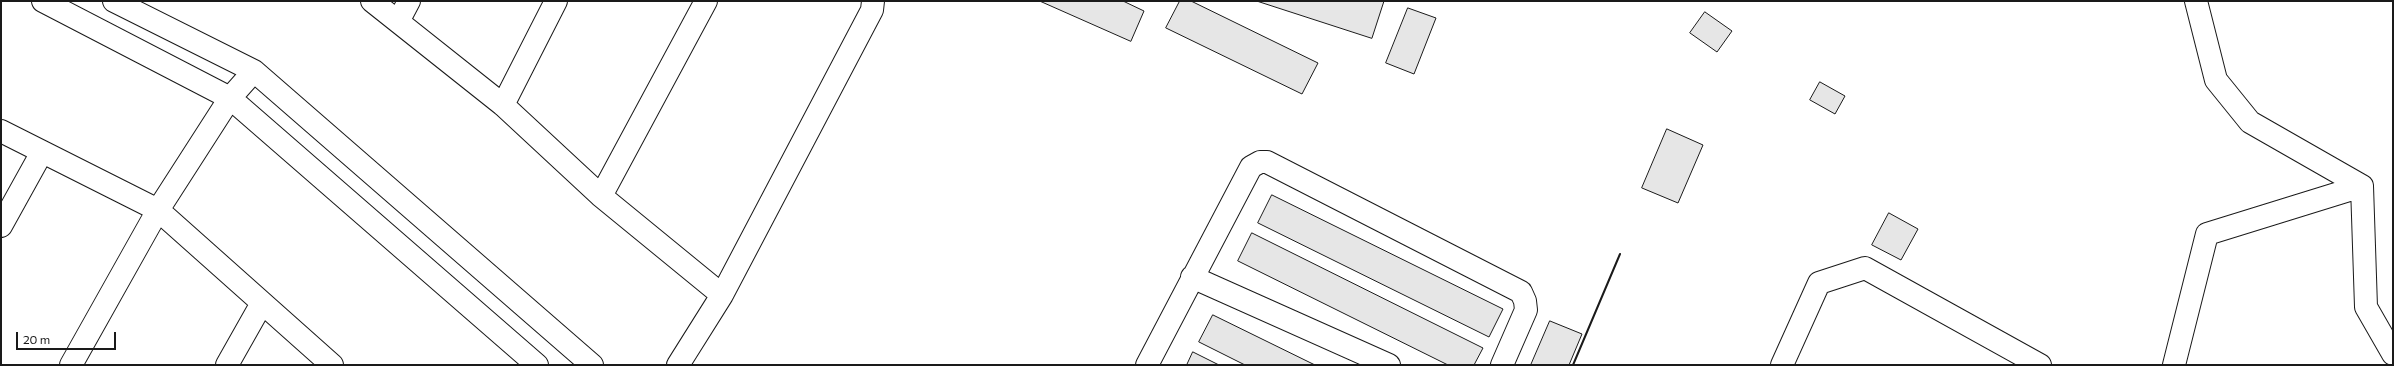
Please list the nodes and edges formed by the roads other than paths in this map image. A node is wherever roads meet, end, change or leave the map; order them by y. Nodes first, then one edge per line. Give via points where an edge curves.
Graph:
1 (43, 1) edge
2 (114, 1) edge
3 (372, 1) edge
4 (408, 1) edge
5 (556, 1) edge
6 (706, 1) edge
7 (873, 1) edge
8 (2196, 1) edge
9 (399, 20) junction
10 (254, 71) junction
11 (230, 98) junction
12 (503, 105) junction
13 (1, 131) edge
14 (42, 152) junction
15 (2362, 186) junction
16 (601, 196) junction
17 (158, 210) junction
18 (1, 226) edge
19 (1192, 277) junction
20 (722, 295) junction
21 (262, 303) junction
22 (2393, 354) edge
23 (71, 365) edge
24 (227, 365) edge
25 (332, 365) edge
26 (537, 365) edge
27 (592, 365) edge
28 (678, 365) edge
29 (1147, 365) edge
30 (1389, 365) edge
31 (1502, 365) edge
32 (1782, 365) edge
33 (2040, 365) edge
34 (2174, 365) edge

1 - 11 street
2 - 10 street
3 - 9 street
4 - 9 street
5 - 12 street
6 - 16 street
7 - 20 street via 872,10
8 - 15 street via 2216,80 2250,122
9 - 12 street
10 - 11 street
10 - 27 street
11 - 17 street
11 - 26 street
12 - 16 street
13 - 14 street
14 - 17 street
14 - 18 street
15 - 22 street via 2366,307
15 - 34 street via 2207,234
16 - 20 street
17 - 21 street
17 - 23 street
19 - 29 street
19 - 30 street
19 - 31 street via 1251,167 1260,162 1267,162 1521,292 1526,310
20 - 28 street
21 - 24 street
21 - 25 street
32 - 33 street via 1819,283 1865,268

